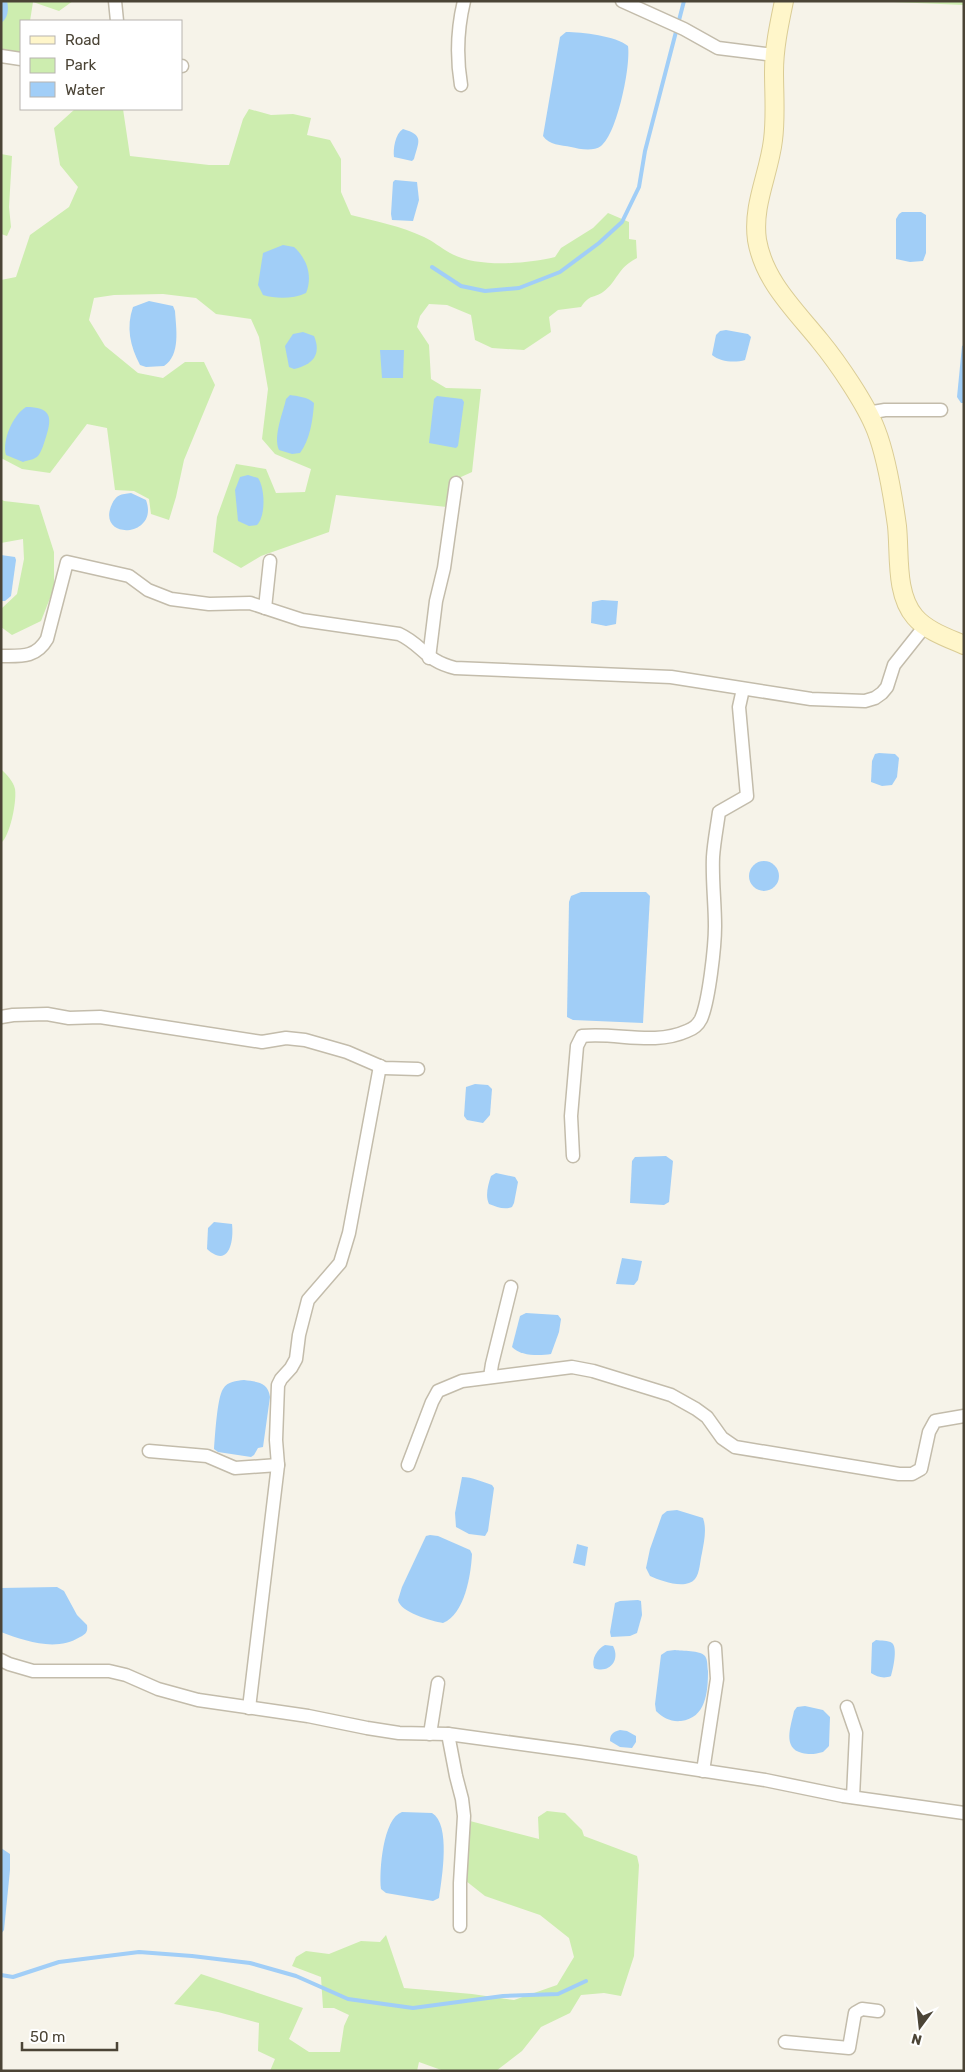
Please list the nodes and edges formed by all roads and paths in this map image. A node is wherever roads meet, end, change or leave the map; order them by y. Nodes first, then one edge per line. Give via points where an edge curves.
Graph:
1 (115, 1) edge
2 (464, 1) edge
3 (622, 1) edge
4 (784, 1) edge
5 (117, 20) edge
6 (1, 56) edge
7 (774, 56) junction
8 (20, 59) edge
9 (460, 85) dead end
10 (941, 410) dead end
11 (867, 413) junction
12 (456, 483) dead end
13 (270, 561) dead end
14 (265, 608) junction
15 (925, 626) junction
16 (964, 645) edge
17 (1, 656) edge
18 (429, 658) junction
19 (743, 689) junction
20 (1, 1017) edge
21 (380, 1066) junction
22 (418, 1069) dead end
23 (573, 1156) dead end
24 (511, 1287) dead end
25 (490, 1377) junction
26 (964, 1416) edge
27 (149, 1451) dead end
28 (278, 1465) junction
29 (408, 1465) dead end
30 (716, 1648) dead end
31 (1, 1660) edge
32 (438, 1682) dead end
33 (847, 1707) dead end
34 (248, 1708) junction
35 (430, 1734) junction
36 (448, 1734) junction
37 (703, 1771) junction
38 (853, 1798) junction
39 (964, 1814) edge
40 (460, 1926) dead end
41 (878, 2011) dead end
42 (785, 2042) dead end

1 - 5 street
2 - 9 street via 456,45
3 - 7 street via 718,48
4 - 7 main road
6 - 8 street
7 - 11 main road via 774,139 756,222 761,256 780,292 839,366
10 - 11 street
11 - 15 main road via 876,430 891,486 906,601
12 - 18 street
13 - 14 street
14 - 17 street via 250,603 209,604 171,599 148,590 129,576 67,562 42,647 33,653
14 - 18 street via 302,620 399,634
15 - 16 main road
15 - 19 street via 894,665 887,688 876,698 865,701 811,699
18 - 19 street via 455,668 671,677
19 - 23 street via 739,707 747,796 719,812 713,858 714,947 700,1020 686,1032 664,1038 582,1036 576,1046 571,1116
20 - 21 street via 47,1014 69,1018 100,1017 262,1042 286,1038 305,1040
21 - 22 street
21 - 28 street via 349,1233 340,1263 308,1300 296,1359 278,1385
24 - 25 street
25 - 26 street via 572,1367 593,1371 685,1402 707,1418 722,1438 735,1447 899,1474 912,1474 921,1469 929,1432 935,1421
25 - 29 street via 462,1381 438,1391
27 - 28 street via 207,1456 235,1468
28 - 34 street
30 - 37 street via 717,1679
31 - 34 street via 33,1671 109,1671 179,1696
32 - 35 street
33 - 38 street via 856,1733
34 - 35 street via 391,1732
35 - 36 street
36 - 37 street
36 - 40 street via 464,1816
37 - 38 street
38 - 39 street
41 - 42 street via 862,2008 855,2013 849,2048

